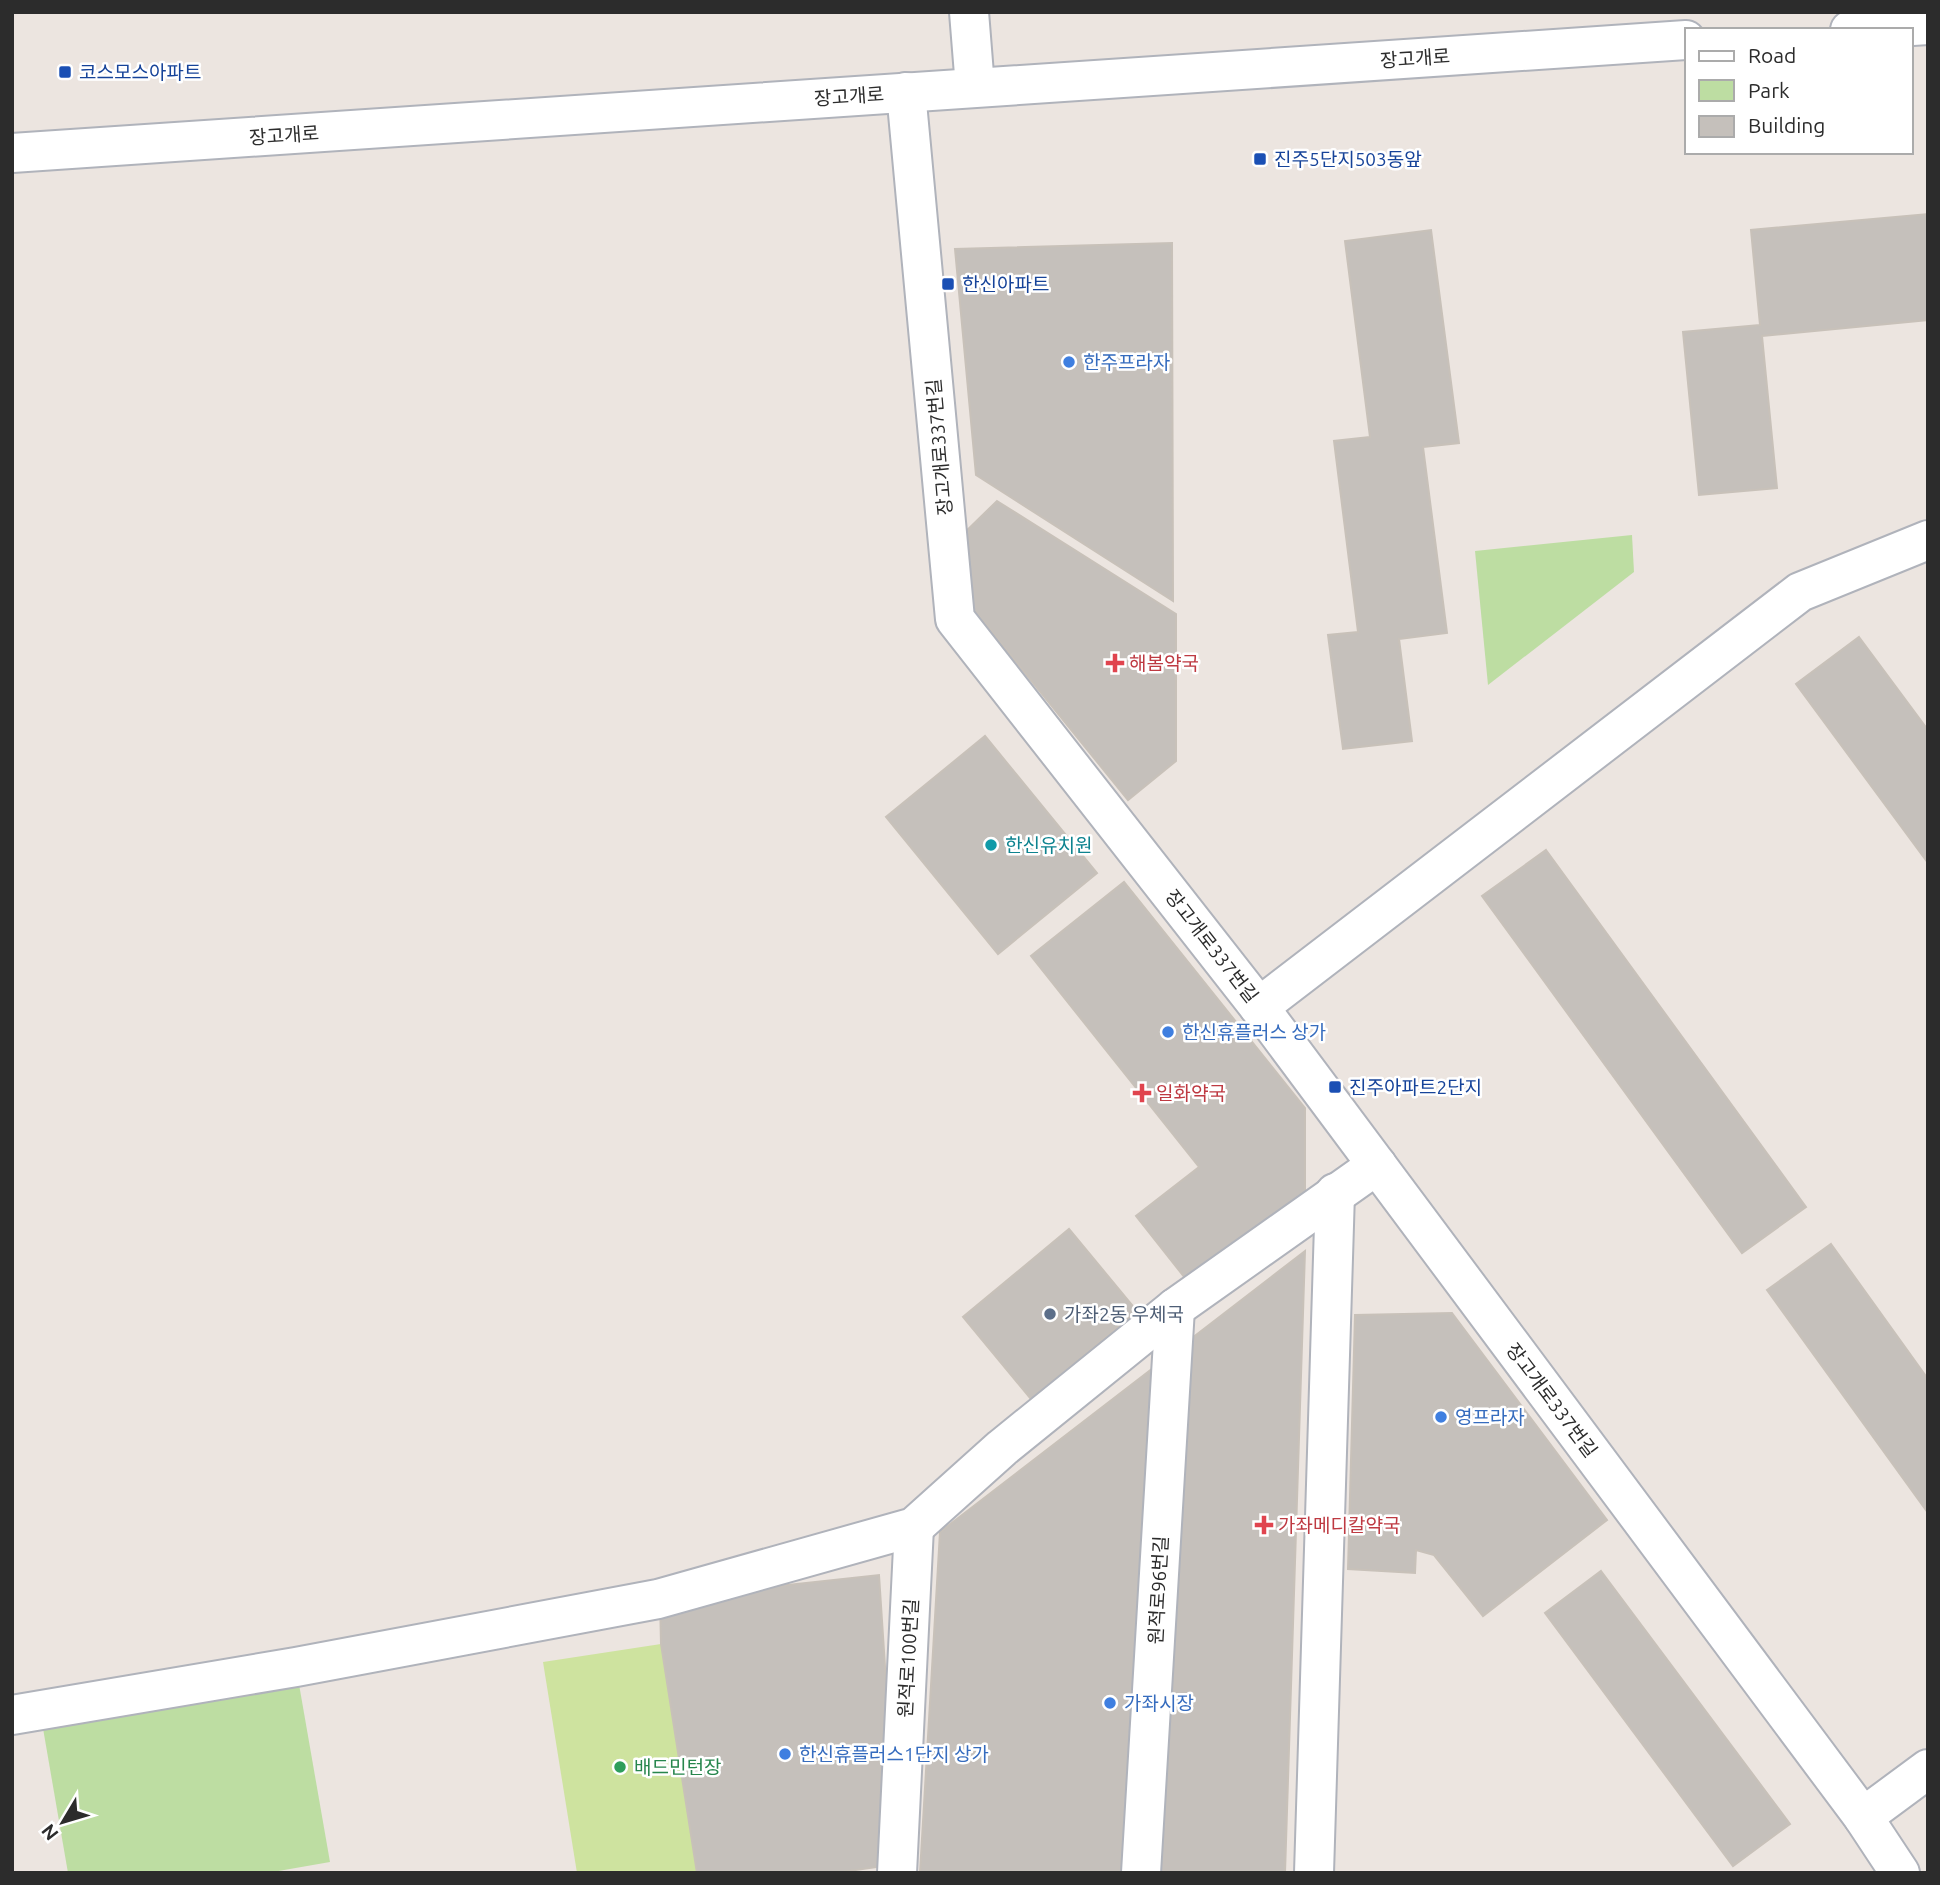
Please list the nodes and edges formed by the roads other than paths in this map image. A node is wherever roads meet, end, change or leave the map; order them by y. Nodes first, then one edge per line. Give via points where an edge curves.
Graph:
1 (970, 12) edge
2 (1928, 25) edge
3 (1881, 28) edge
4 (1685, 40) edge
5 (975, 87) junction
6 (906, 92) junction
7 (12, 153) edge
8 (1928, 540) edge
9 (1259, 1007) junction
10 (1377, 1164) junction
11 (1335, 1194) junction
12 (1175, 1308) junction
13 (914, 1527) junction
14 (12, 1715) edge
15 (1928, 1769) edge
16 (1863, 1817) junction
17 (897, 1873) edge
18 (1141, 1873) edge
19 (1314, 1873) edge
20 (1900, 1873) edge

1 - 5 street
2 - 3 street
4 - 5 street, 장고개로
5 - 6 street, 장고개로
6 - 7 street, 장고개로
6 - 9 street, 장고개로337번길 via 956,619
8 - 9 street via 1800,592
9 - 10 street, 장고개로337번길
10 - 11 street
10 - 16 street, 장고개로337번길
11 - 12 street
11 - 19 street
12 - 13 street via 1002,1448
12 - 18 street, 원적로96번길
13 - 14 street via 658,1598
13 - 17 street, 원적로100번길
15 - 16 street
16 - 20 street, 장고개로337번길

